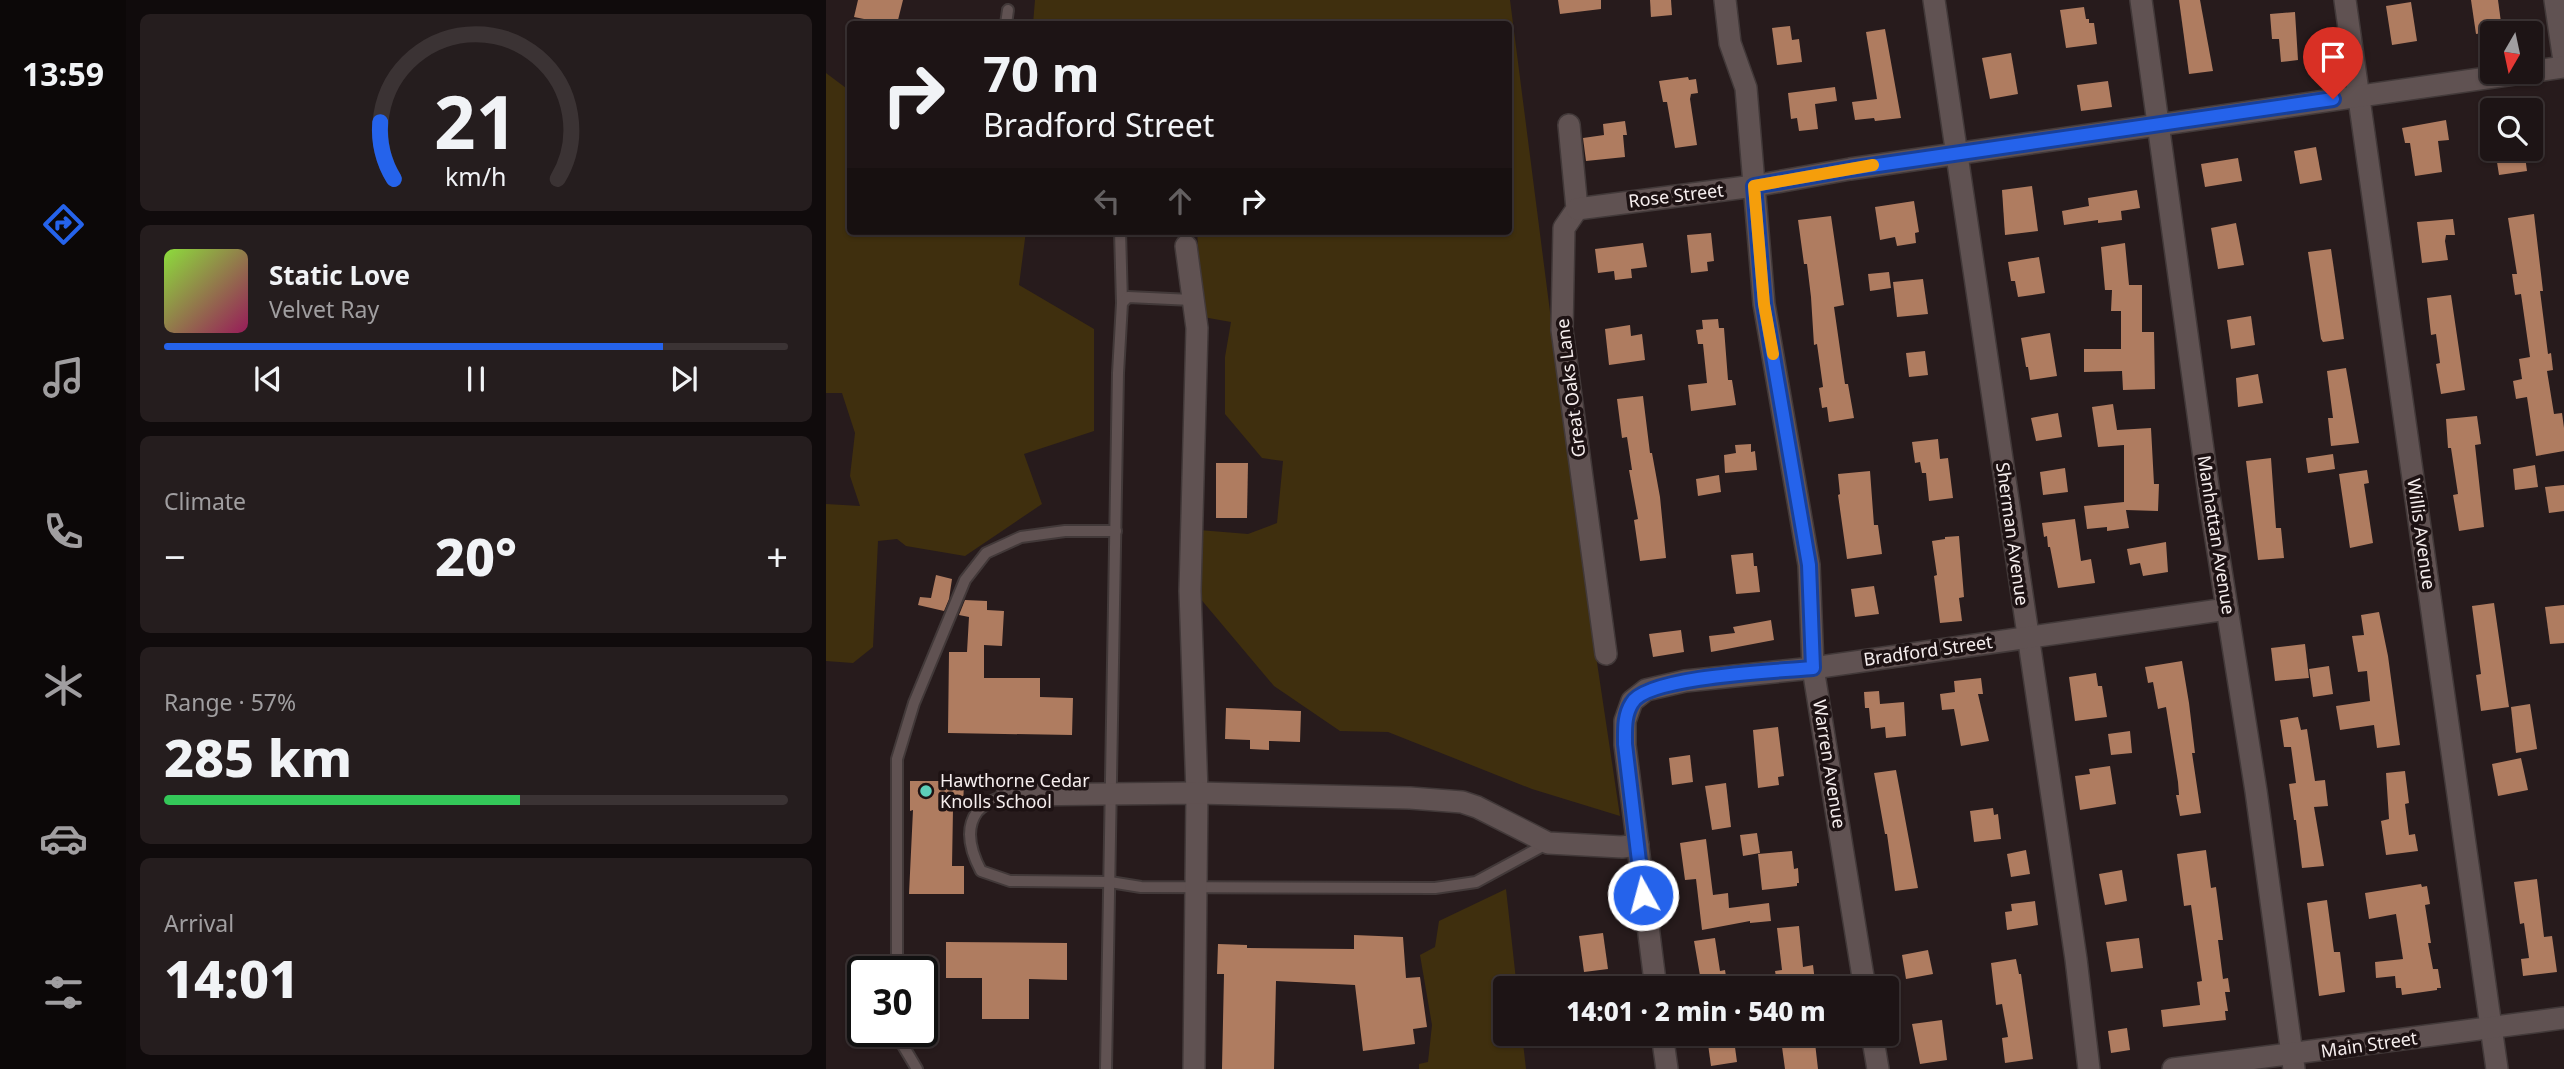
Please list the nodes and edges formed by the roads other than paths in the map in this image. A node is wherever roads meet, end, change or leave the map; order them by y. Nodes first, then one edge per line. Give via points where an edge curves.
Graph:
1 (1725, 0) edge
2 (1934, 0) edge
3 (2141, 0) edge
4 (2345, 0) edge
5 (2555, 0) edge
6 (1008, 10) dead end
7 (1006, 21) edge
8 (2564, 61) edge
9 (2564, 67) edge
10 (2358, 96) junction
11 (1569, 125) dead end
12 (2158, 125) junction
13 (1956, 154) junction
14 (1754, 186) junction
15 (1577, 209) junction
16 (1119, 235) edge
17 (1186, 246) dead end
18 (1192, 300) junction
19 (1122, 303) junction
20 (1116, 531) junction
21 (2227, 609) junction
22 (2027, 636) junction
23 (1606, 654) dead end
24 (1813, 668) junction
25 (1112, 793) junction
26 (1197, 793) junction
27 (1007, 794) joint
28 (1548, 843) junction
29 (1637, 845) junction
30 (1110, 882) junction
31 (1196, 886) junction
32 (897, 956) edge
33 (1654, 976) edge
34 (1863, 976) edge
35 (2564, 1018) edge
36 (2490, 1028) junction
37 (1664, 1046) edge
38 (1874, 1046) edge
39 (904, 1047) edge
40 (2293, 1062) edge
41 (917, 1069) edge
42 (1106, 1069) edge
43 (1194, 1069) edge
44 (1667, 1069) edge
45 (1878, 1069) edge
46 (2089, 1069) edge
47 (2173, 1069) edge
48 (2497, 1069) edge

1 - 14 street, Warren Avenue via 1730,43 1746,88
2 - 13 street, Sherman Avenue
3 - 12 street, Manhattan Avenue
4 - 10 street, Willis Avenue
5 - 8 street
6 - 7 lane
9 - 10 street, Rose Street
10 - 12 street, Rose Street
10 - 36 street, Willis Avenue
11 - 15 street, Great Oaks Lane
12 - 13 street, Rose Street
12 - 21 street, Manhattan Avenue
13 - 14 street, Rose Street
13 - 22 street, Sherman Avenue
14 - 15 street, Rose Street
14 - 24 street, Warren Avenue via 1764,304 1809,565
15 - 23 street, Great Oaks Lane via 1564,228 1562,330
16 - 19 lane
17 - 18 street
18 - 19 lane via 1128,297
18 - 26 street via 1197,328 1190,591
19 - 20 lane
20 - 25 lane
20 - 32 lane via 1021,537 986,553 965,580 914,703 897,759
21 - 22 street, Bradford Street
21 - 40 street, Manhattan Avenue
22 - 24 street, Bradford Street
22 - 46 street, Sherman Avenue
24 - 29 street, Bradford Street via 1685,681 1646,690 1632,701 1625,721 1625,744
24 - 34 street, Warren Avenue
25 - 26 street
25 - 27 street
25 - 30 lane
26 - 28 street via 1462,803
26 - 31 street
27 - 30 lane via 977,812 971,852 981,871 1010,881
28 - 29 street
28 - 31 lane via 1476,882 1435,888
29 - 33 street
30 - 31 lane via 1141,887
30 - 42 lane
31 - 43 street
35 - 36 street, Main Street
36 - 40 street, Main Street
36 - 48 street, Willis Avenue
37 - 44 street
38 - 45 street
39 - 41 lane
40 - 47 street, Main Street

